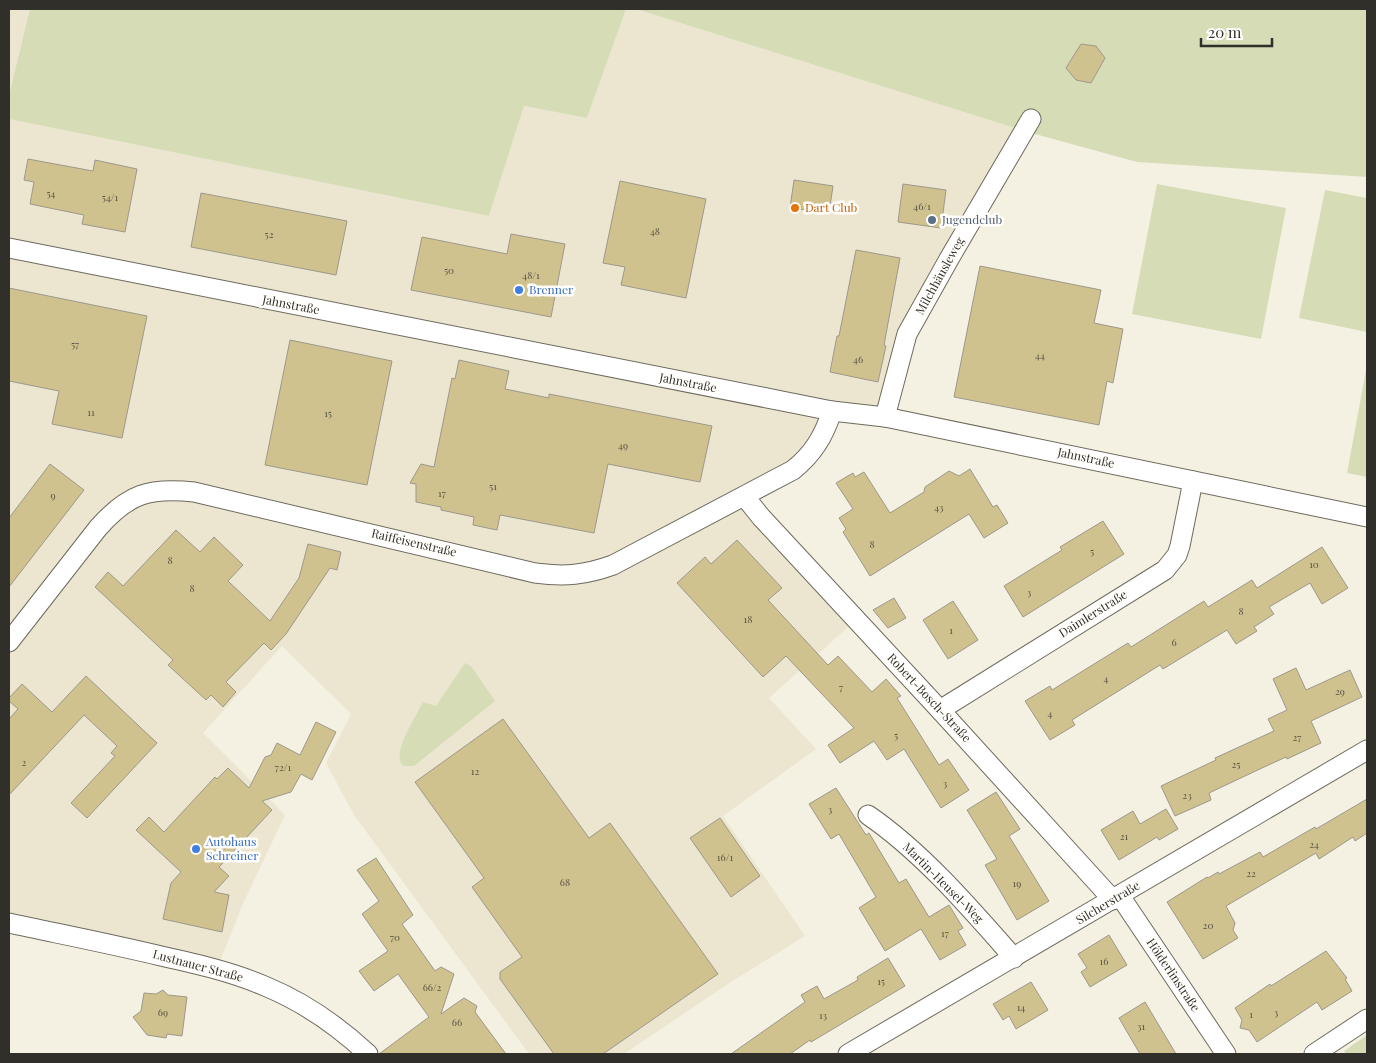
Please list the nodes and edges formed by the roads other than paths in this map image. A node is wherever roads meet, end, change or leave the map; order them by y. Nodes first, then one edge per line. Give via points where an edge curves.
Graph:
1 (1031, 119) dead end
2 (9, 248) edge
3 (832, 411) junction
4 (885, 417) junction
5 (1193, 480) junction
6 (745, 497) junction
7 (1367, 517) edge
8 (9, 642) edge
9 (940, 710) junction
10 (1367, 750) edge
11 (868, 815) dead end
12 (1116, 898) junction
13 (9, 923) edge
14 (1014, 958) junction
15 (1367, 1019) edge
16 (368, 1054) edge
17 (848, 1054) edge
18 (1226, 1054) edge
19 (1314, 1054) edge

1 - 4 street, Milchhäusleweg via 908,334
2 - 3 street, Jahnstraße
3 - 4 street, Jahnstraße
3 - 6 street, Raiffeisenstraße via 818,445 806,460
4 - 5 street, Jahnstraße
5 - 7 street, Jahnstraße
5 - 9 street, Daimlerstraße via 1180,546 1165,570
6 - 8 street, Raiffeisenstraße via 614,565 593,572 555,576 194,492 168,489 148,492 112,511
6 - 9 street, Robert-Bosch-Straße
9 - 12 street, Robert-Bosch-Straße
10 - 12 street, Silcherstraße
11 - 14 street, Martin-Heusel-Weg via 890,830 942,880
12 - 14 street, Silcherstraße
12 - 18 street, Hölderlinstraße
13 - 16 street, Lustnauer Straße via 180,960 252,981 281,993 326,1020
14 - 17 street, Silcherstraße
15 - 19 street

